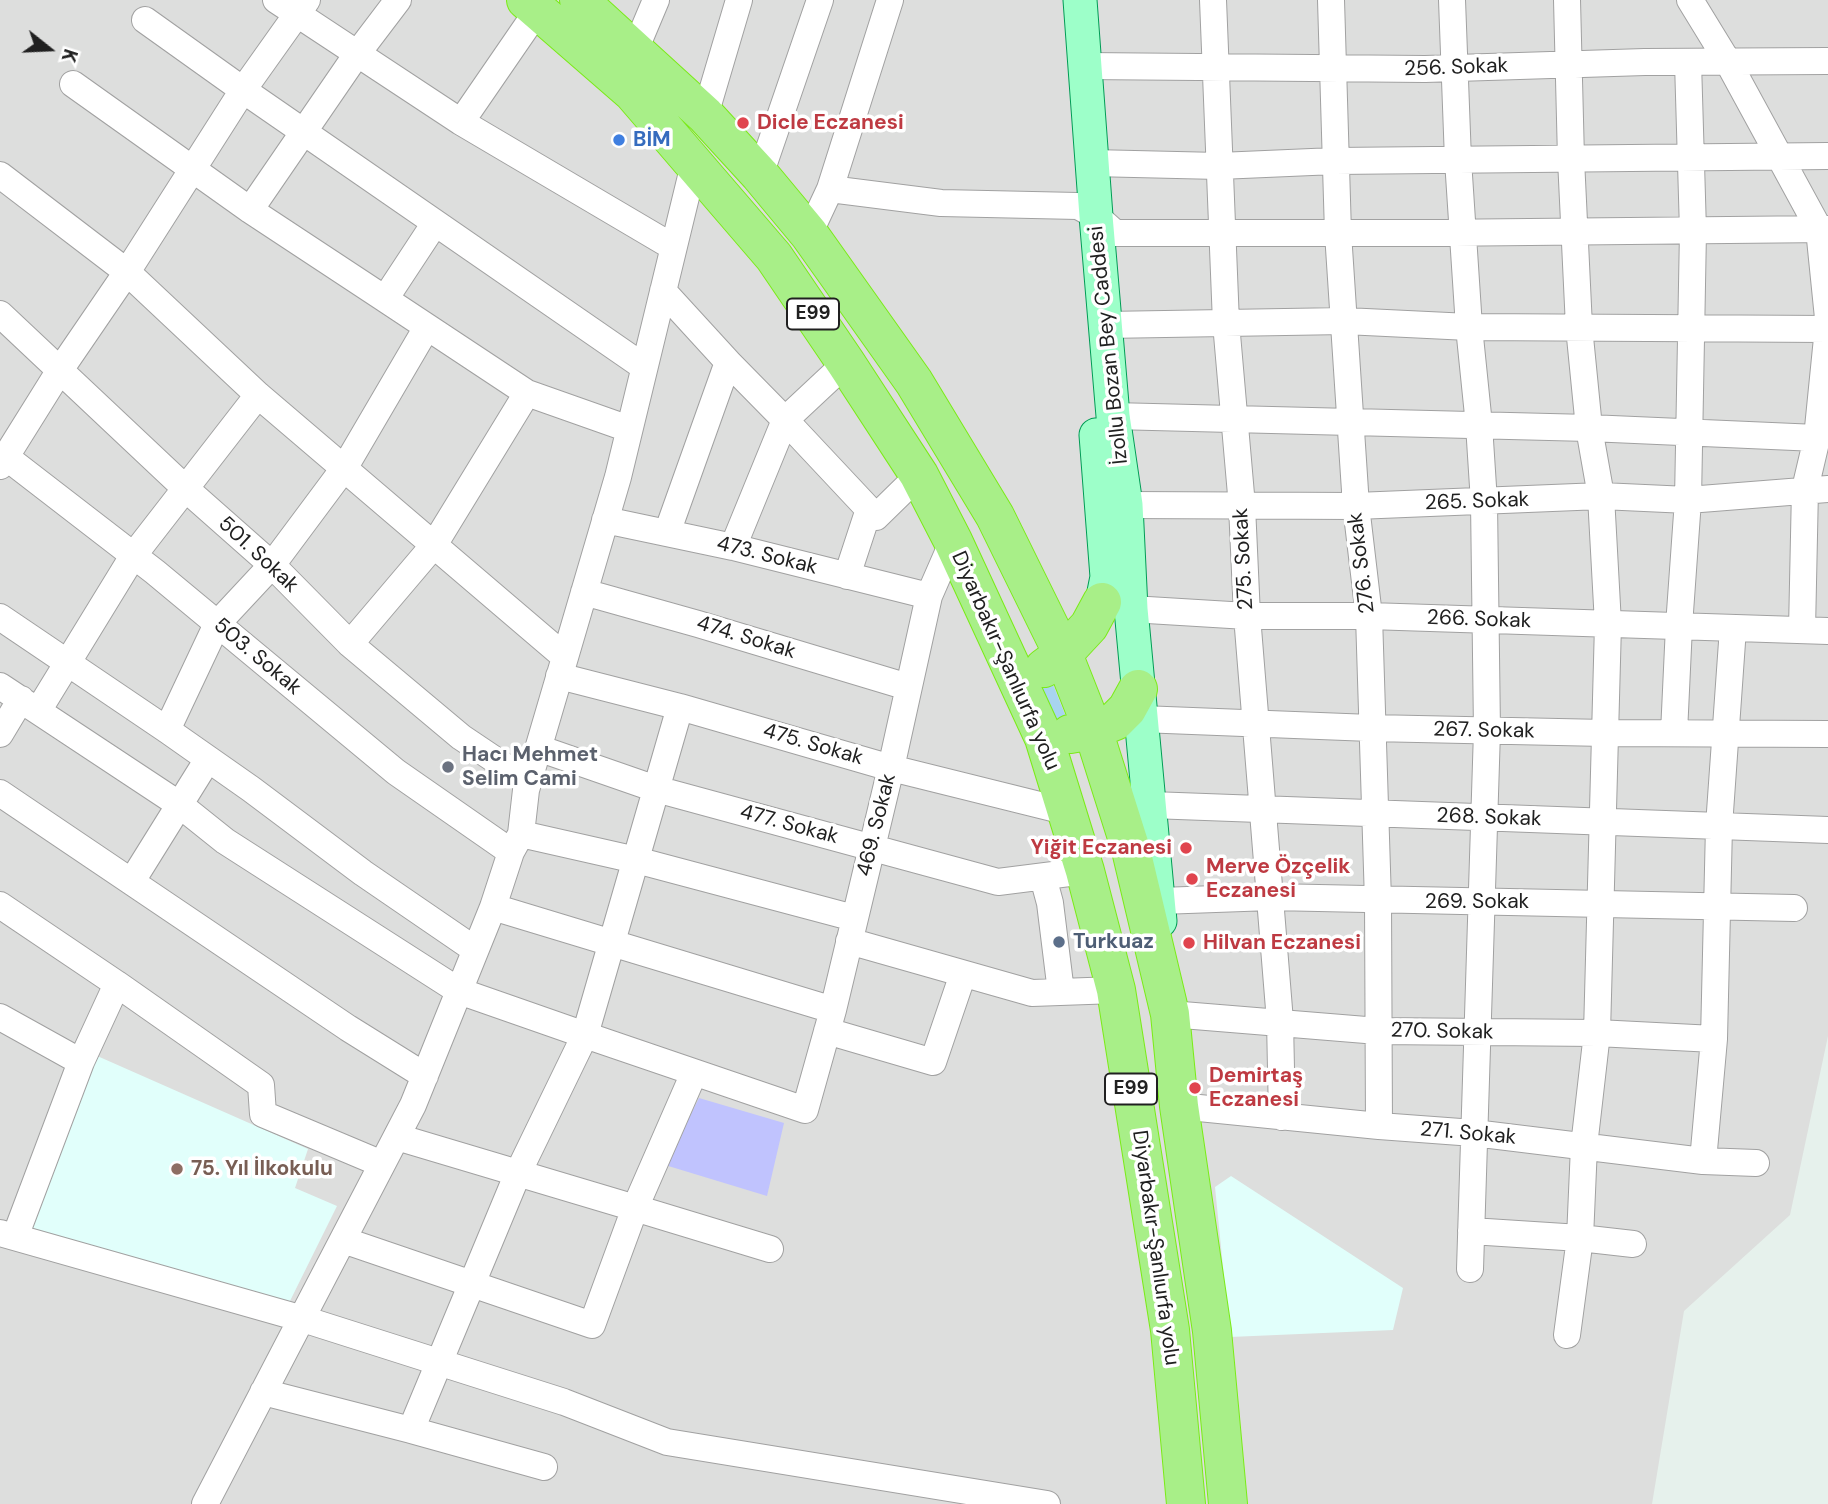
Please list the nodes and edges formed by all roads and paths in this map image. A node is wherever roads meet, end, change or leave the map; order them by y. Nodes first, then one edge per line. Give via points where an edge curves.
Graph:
1 (398, 0) edge
2 (579, 0) edge
3 (656, 0) edge
4 (740, 0) edge
5 (820, 0) edge
6 (890, 0) edge
7 (1059, 0) edge
8 (1080, 0) edge
9 (1213, 0) edge
10 (1331, 0) edge
11 (1452, 0) edge
12 (1567, 0) edge
13 (1690, 0) edge
14 (293, 5) edge
15 (532, 5) edge
16 (145, 20) dead end
17 (635, 50) junction
18 (357, 54) junction
19 (1828, 61) edge
20 (1688, 62) junction
21 (1728, 62) junction
22 (1568, 64) junction
23 (1085, 66) junction
24 (1215, 68) junction
25 (1455, 68) junction
26 (1333, 69) junction
27 (72, 84) dead end
28 (243, 90) junction
29 (705, 115) junction
30 (461, 122) junction
31 (304, 133) junction
32 (1828, 156) edge
33 (1778, 157) junction
34 (1691, 158) junction
35 (1571, 159) junction
36 (1458, 160) junction
37 (1335, 161) junction
38 (1092, 163) junction
39 (694, 164) junction
40 (1219, 166) junction
41 (192, 168) junction
42 (0, 175) edge
43 (760, 175) junction
44 (830, 189) junction
45 (250, 210) junction
46 (1087, 211) junction
47 (435, 223) junction
48 (1824, 229) edge
49 (1693, 231) junction
50 (1575, 232) junction
51 (1222, 233) junction
52 (1338, 233) junction
53 (1463, 233) junction
54 (808, 234) junction
55 (673, 247) junction
56 (127, 272) junction
57 (663, 291) junction
58 (386, 299) junction
59 (0, 314) edge
60 (1828, 318) edge
61 (1345, 321) junction
62 (1226, 323) junction
63 (1105, 325) junction
64 (427, 327) junction
65 (1469, 327) junction
66 (1579, 327) junction
67 (1690, 328) junction
68 (728, 362) junction
69 (846, 363) junction
70 (644, 367) junction
71 (60, 370) junction
72 (527, 393) junction
73 (258, 395) junction
74 (1113, 416) junction
75 (1234, 419) junction
76 (785, 420) junction
77 (1350, 421) junction
78 (1479, 425) junction
79 (1589, 428) junction
80 (629, 429) junction
81 (1688, 432) junction
82 (1817, 438) junction
83 (3, 461) edge
84 (345, 467) junction
85 (919, 475) junction
86 (186, 489) junction
87 (1817, 489) edge
88 (1601, 496) junction
89 (1688, 500) junction
90 (1484, 502) junction
91 (1126, 505) junction
92 (1242, 506) junction
93 (1356, 506) junction
94 (869, 509) junction
95 (605, 520) junction
96 (667, 533) junction
97 (953, 541) junction
98 (434, 545) junction
99 (733, 547) junction
100 (133, 556) junction
101 (272, 565) junction
102 (847, 576) junction
103 (584, 592) junction
104 (929, 596) junction
105 (1116, 605) junction
106 (1247, 616) junction
107 (1369, 616) junction
108 (0, 617) edge
109 (1484, 621) junction
110 (217, 624) junction
111 (1608, 624) junction
112 (1679, 626) junction
113 (1733, 628) junction
114 (1815, 631) edge
115 (350, 644) junction
116 (1063, 654) junction
117 (69, 662) junction
118 (562, 666) junction
119 (908, 687) junction
120 (1020, 687) junction
121 (20, 699) edge
122 (1139, 704) junction
123 (680, 707) junction
124 (1256, 723) junction
125 (1371, 728) junction
126 (167, 730) junction
127 (1093, 730) junction
128 (1487, 731) junction
129 (1605, 733) junction
130 (1674, 733) junction
131 (1724, 733) junction
132 (0, 734) edge
133 (1828, 734) edge
134 (1044, 738) junction
135 (538, 748) junction
136 (208, 759) junction
137 (891, 768) junction
138 (528, 782) junction
139 (656, 789) junction
140 (0, 793) edge
141 (180, 805) junction
142 (1150, 805) junction
143 (1264, 810) junction
144 (1068, 812) junction
145 (1374, 814) junction
146 (1484, 818) junction
147 (1603, 822) junction
148 (1719, 826) junction
149 (1828, 830) edge
150 (516, 843) junction
151 (872, 848) junction
152 (636, 860) junction
153 (1085, 871) junction
154 (1043, 877) junction
155 (132, 881) junction
156 (1271, 897) junction
157 (1160, 901) junction
158 (1378, 901) junction
159 (1480, 902) junction
160 (1601, 903) junction
161 (0, 905) edge
162 (493, 907) junction
163 (1716, 907) junction
164 (1794, 908) dead end
165 (852, 930) junction
166 (613, 943) junction
167 (474, 949) junction
168 (963, 974) junction
169 (117, 985) junction
170 (1116, 990) junction
171 (459, 991) junction
172 (1061, 992) junction
173 (1166, 1001) junction
174 (0, 1017) edge
175 (830, 1020) junction
176 (1280, 1021) junction
177 (1378, 1031) junction
178 (1477, 1033) junction
179 (1597, 1033) junction
180 (585, 1035) junction
181 (1714, 1039) junction
182 (81, 1062) junction
183 (694, 1073) junction
184 (425, 1076) junction
185 (1180, 1105) junction
186 (1282, 1117) junction
187 (1379, 1126) junction
188 (1474, 1133) junction
189 (397, 1137) junction
190 (1584, 1146) junction
191 (1703, 1161) junction
192 (1756, 1163) dead end
193 (383, 1164) junction
194 (518, 1173) junction
195 (635, 1208) junction
196 (1471, 1231) junction
197 (8, 1235) edge
198 (1580, 1238) junction
199 (343, 1240) junction
200 (1633, 1244) dead end
201 (770, 1249) dead end
202 (1470, 1269) dead end
203 (472, 1286) junction
204 (303, 1319) junction
205 (1567, 1335) dead end
206 (440, 1363) junction
207 (264, 1392) junction
208 (411, 1430) junction
209 (544, 1467) dead end
210 (205, 1504) edge
211 (1047, 1504) edge
212 (1186, 1504) edge
213 (1228, 1504) edge

1 - 18 street
2 - 17 highway, Diyarbakır-Şanlıurfa yolu / E99
3 - 17 street
4 - 29 street
5 - 43 street
6 - 44 street
7 - 46 main road, İzollu Bozan Bey Caddesi
8 - 23 main road, İzollu Bozan Bey Caddesi
9 - 24 street, 275. Sokak
10 - 26 street, 276. Sokak
11 - 25 street
12 - 22 street
13 - 21 street
14 - 18 street
14 - 28 street
15 - 30 street
15 - 39 highway, Diyarbakır-Şanlıurfa yolu / E99 via 633,93
16 - 28 street
17 - 29 highway, Diyarbakır-Şanlıurfa yolu / E99
18 - 30 street
18 - 31 street
19 - 21 street, 256. Sokak
20 - 21 street, 256. Sokak
20 - 22 street, 256. Sokak
20 - 34 street
21 - 33 street
22 - 25 street, 256. Sokak
22 - 35 street
23 - 24 street, 256. Sokak
23 - 38 main road, İzollu Bozan Bey Caddesi
24 - 26 street, 256. Sokak
24 - 40 street, 275. Sokak
25 - 26 street, 256. Sokak
25 - 36 street
26 - 37 street, 276. Sokak
27 - 41 street
28 - 31 street
28 - 41 street
29 - 43 highway, Diyarbakır-Şanlıurfa yolu / E99
30 - 55 street
31 - 45 street
31 - 47 street
32 - 33 street
33 - 34 street
33 - 48 street
34 - 35 street
34 - 49 street
35 - 36 street
35 - 50 street
36 - 37 street
36 - 53 street
37 - 40 street
37 - 52 street, 276. Sokak
38 - 40 street
38 - 46 main road, İzollu Bozan Bey Caddesi
39 - 55 street
39 - 69 highway, Diyarbakır-Şanlıurfa yolu / E99 via 774,257
40 - 51 street, 275. Sokak
41 - 45 street
41 - 56 street
42 - 56 street
43 - 54 highway, Diyarbakır-Şanlıurfa yolu / E99
44 - 46 street via 941,203
44 - 54 street
45 - 58 street
46 - 51 street via 1115,233
46 - 63 main road, İzollu Bozan Bey Caddesi
46 - 105 main road, İzollu Bozan Bey Caddesi via 1107,577
47 - 58 street
47 - 70 street
48 - 49 street
48 - 60 street
49 - 50 street
49 - 67 street
50 - 53 street
50 - 66 street
51 - 52 street
51 - 62 street, 275. Sokak
52 - 53 street
52 - 61 street, 276. Sokak
53 - 65 street
54 - 116 highway, Diyarbakır-Şanlıurfa yolu / E99 via 921,393 995,516
55 - 57 street
56 - 71 street
56 - 73 street
57 - 68 street
57 - 70 street
58 - 64 street
59 - 71 street, 501. Sokak
61 - 62 street
61 - 65 street
61 - 77 street, 276. Sokak
62 - 63 street
62 - 75 street, 275. Sokak
63 - 74 main road, İzollu Bozan Bey Caddesi
64 - 72 street
64 - 84 street
65 - 66 street
65 - 78 street
66 - 67 street
66 - 79 street
67 - 81 street
67 - 82 street via 1828,328
68 - 76 street
68 - 96 street
69 - 76 street
69 - 85 highway, Diyarbakır-Şanlıurfa yolu / E99
70 - 80 street
71 - 83 street
71 - 86 street, 501. Sokak
72 - 80 street
72 - 98 street
73 - 84 street
73 - 86 street
74 - 75 street
74 - 91 main road, İzollu Bozan Bey Caddesi
75 - 77 street
75 - 92 street, 275. Sokak
76 - 94 street
76 - 99 street
77 - 78 street
77 - 93 street, 276. Sokak
78 - 79 street
78 - 90 street
79 - 81 street
79 - 88 street
80 - 95 street
81 - 82 street
81 - 89 street
82 - 87 street
83 - 100 street, 503. Sokak
84 - 98 street
84 - 101 street
85 - 94 street via 876,517
85 - 97 highway, Diyarbakır-Şanlıurfa yolu / E99
86 - 100 street
86 - 101 street, 501. Sokak
87 - 89 street, 265. Sokak
87 - 114 street
88 - 89 street, 265. Sokak
88 - 90 street, 265. Sokak
88 - 111 street
89 - 112 street
90 - 93 street, 265. Sokak
90 - 109 street
91 - 92 street, 265. Sokak
91 - 105 main road, İzollu Bozan Bey Caddesi
92 - 93 street, 265. Sokak
92 - 106 street, 275. Sokak
93 - 107 street, 276. Sokak
94 - 102 street
95 - 96 street, 473. Sokak
95 - 103 street
96 - 99 street, 473. Sokak
97 - 104 street, 469. Sokak
97 - 120 highway, Diyarbakır-Şanlıurfa yolu / E99
98 - 115 street
98 - 118 street
99 - 102 street, 473. Sokak
100 - 110 street, 503. Sokak
100 - 117 street
101 - 110 street
101 - 115 street, 501. Sokak
102 - 104 street, 473. Sokak
103 - 118 street
103 - 119 street, 474. Sokak
104 - 119 street, 469. Sokak
105 - 106 street, 266. Sokak
105 - 116 highway
105 - 122 main road, İzollu Bozan Bey Caddesi
106 - 107 street, 266. Sokak
106 - 124 street, 275. Sokak
107 - 109 street, 266. Sokak
107 - 125 street, 276. Sokak
108 - 117 street
109 - 111 street, 266. Sokak
109 - 128 street
110 - 126 street
110 - 150 street, 503. Sokak via 396,772
111 - 112 street, 266. Sokak
111 - 129 street
112 - 113 street, 266. Sokak
112 - 130 street
113 - 114 street, 266. Sokak
113 - 131 street
115 - 138 street, 501. Sokak via 461,737
116 - 120 highway
116 - 127 highway, Diyarbakır-Şanlıurfa yolu / E99
117 - 121 street
117 - 126 street
118 - 123 street, 475. Sokak
118 - 135 street
119 - 137 street, 469. Sokak
120 - 134 highway, Diyarbakır-Şanlıurfa yolu / E99
121 - 132 street
121 - 141 street
122 - 124 street, 267. Sokak
122 - 127 highway
122 - 142 main road, İzollu Bozan Bey Caddesi
123 - 137 street, 475. Sokak
123 - 139 street
124 - 125 street, 267. Sokak
124 - 143 street, 275. Sokak
125 - 128 street, 267. Sokak
125 - 145 street, 276. Sokak
126 - 136 street
127 - 134 highway
127 - 173 highway, Diyarbakır-Şanlıurfa yolu / E99 via 1131,850
128 - 129 street, 267. Sokak
128 - 146 street
129 - 130 street, 267. Sokak
129 - 147 street
130 - 131 street, 267. Sokak
131 - 133 street, 267. Sokak
131 - 148 street
134 - 144 highway, Diyarbakır-Şanlıurfa yolu / E99
135 - 138 street
135 - 139 street, 477. Sokak
136 - 141 street
136 - 167 street
137 - 144 street, 475. Sokak
137 - 151 street, 469. Sokak
138 - 150 street
139 - 151 street, 477. Sokak
139 - 152 street
140 - 155 street
141 - 155 street
141 - 171 street via 225,841
142 - 143 street, 268. Sokak
142 - 157 main road, İzollu Bozan Bey Caddesi
143 - 145 street, 268. Sokak
143 - 156 street, 275. Sokak
144 - 153 highway, Diyarbakır-Şanlıurfa yolu / E99
145 - 146 street, 268. Sokak
145 - 158 street, 276. Sokak
146 - 147 street, 268. Sokak
146 - 159 street
147 - 148 street, 268. Sokak
147 - 160 street
148 - 149 street, 268. Sokak
148 - 163 street
150 - 152 street
150 - 162 street
151 - 154 street, 477. Sokak via 998,882
151 - 165 street, 469. Sokak
152 - 165 street
152 - 166 street
153 - 154 street, 477. Sokak
153 - 170 highway, Diyarbakır-Şanlıurfa yolu / E99
154 - 172 street
155 - 184 street
156 - 157 street, 269. Sokak
156 - 158 street, 269. Sokak
156 - 176 street, 275. Sokak
157 - 173 main road, İzollu Bozan Bey Caddesi
158 - 159 street, 269. Sokak
158 - 177 street, 276. Sokak
159 - 160 street, 269. Sokak
159 - 178 street
160 - 163 street, 269. Sokak
160 - 179 street
161 - 169 street
162 - 166 street
162 - 167 street
163 - 164 street, 269. Sokak
163 - 181 street
165 - 168 street
165 - 175 street, 469. Sokak
166 - 175 street
166 - 180 street
167 - 171 street
168 - 172 street via 1032,993
168 - 175 street via 933,1062
169 - 182 street
169 - 193 street via 261,1085 263,1114
170 - 172 street
170 - 212 highway, Diyarbakır-Şanlıurfa yolu / E99 via 1170,1330
171 - 180 street
171 - 184 street
173 - 176 street, 270. Sokak
173 - 185 highway, Diyarbakır-Şanlıurfa yolu / E99
174 - 182 street
175 - 183 street, 469. Sokak via 805,1110
176 - 177 street, 270. Sokak
176 - 186 street, 275. Sokak
177 - 178 street, 270. Sokak
177 - 187 street, 276. Sokak
178 - 179 street, 270. Sokak
178 - 188 street
179 - 181 street, 270. Sokak
179 - 190 street
180 - 183 street
180 - 194 street
181 - 191 street
182 - 197 street
183 - 195 street
184 - 189 street
185 - 186 street, 271. Sokak
185 - 213 highway, Diyarbakır-Şanlıurfa yolu / E99 via 1212,1331
186 - 187 street, 271. Sokak
187 - 188 street, 271. Sokak
188 - 190 street, 271. Sokak
188 - 196 street
189 - 193 street
189 - 194 street
190 - 191 street, 271. Sokak
190 - 198 street
191 - 192 street, 271. Sokak
193 - 199 street
194 - 195 street
194 - 203 street
195 - 201 street
195 - 203 street via 593,1325
196 - 198 street
196 - 202 street
197 - 204 street
198 - 200 street
198 - 205 street
199 - 203 street
199 - 204 street
203 - 206 street
204 - 206 street
204 - 207 street
206 - 208 street
206 - 211 street via 564,1402 667,1442
207 - 208 street
207 - 210 street
208 - 209 street

